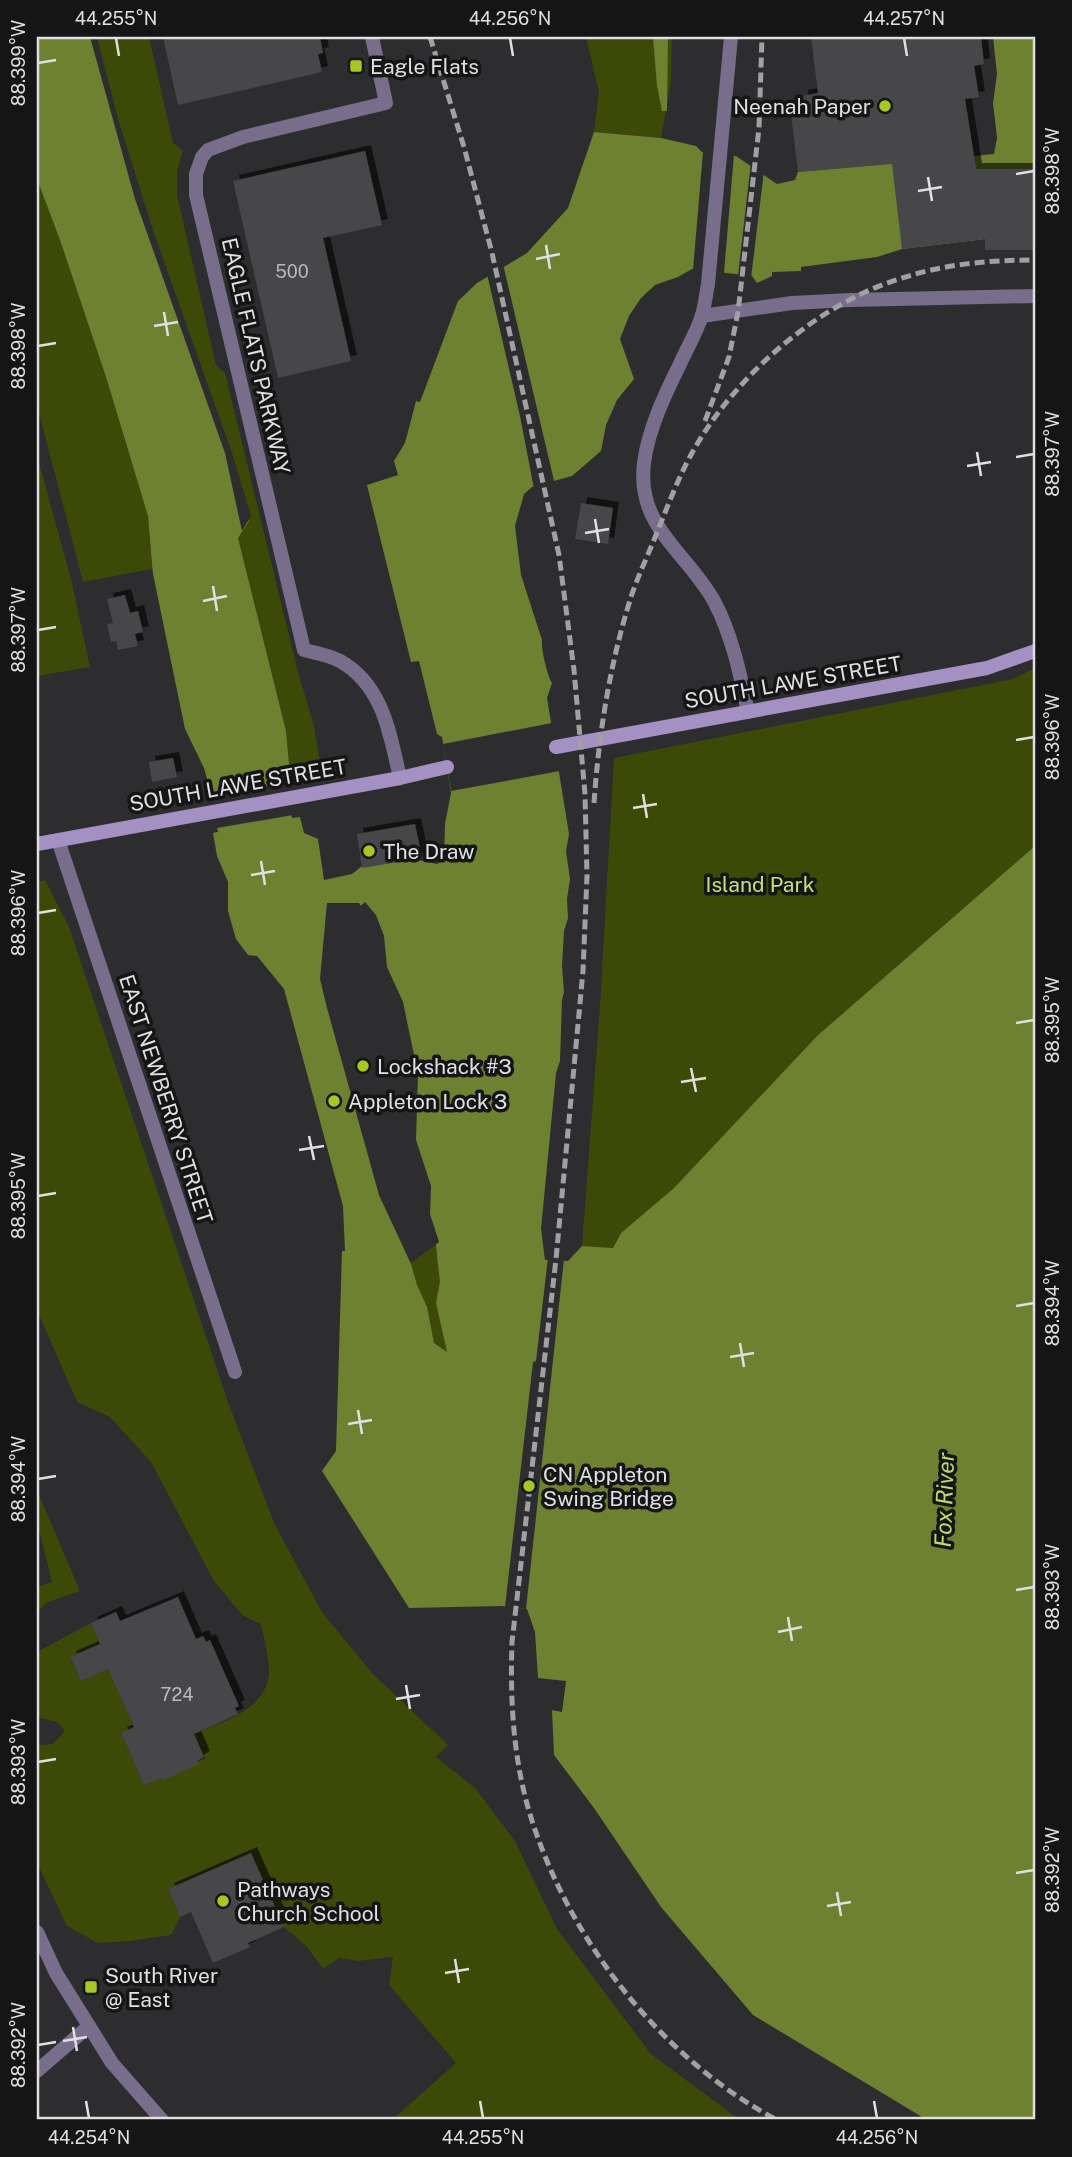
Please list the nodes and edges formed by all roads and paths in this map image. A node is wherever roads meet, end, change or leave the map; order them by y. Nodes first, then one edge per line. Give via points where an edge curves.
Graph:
1 (372, 37) edge
2 (731, 37) edge
3 (1035, 296) edge
4 (702, 316) junction
5 (1035, 651) edge
6 (748, 712) junction
7 (556, 747) dead end
8 (447, 767) dead end
9 (400, 778) junction
10 (58, 840) junction
11 (37, 844) edge
12 (235, 1372) dead end
13 (37, 1932) edge
14 (89, 2026) junction
15 (37, 2071) edge
16 (162, 2120) edge

1 - 9 street, EAGLE FLATS PARKWAY via 386,103 243,137 208,150 196,174 196,195 304,650 340,661 361,677 377,699 390,731
2 - 4 street
3 - 4 street via 838,300
4 - 6 street via 650,439 644,464 645,499 659,529 701,580 720,614 740,671
5 - 6 main road, SOUTH LAWE STREET via 988,668
6 - 7 main road, SOUTH LAWE STREET
8 - 9 main road, SOUTH LAWE STREET
9 - 10 main road, SOUTH LAWE STREET
10 - 11 main road, SOUTH LAWE STREET
10 - 12 street, EAST NEWBERRY STREET
13 - 14 street
14 - 15 street
14 - 16 street via 112,2063

